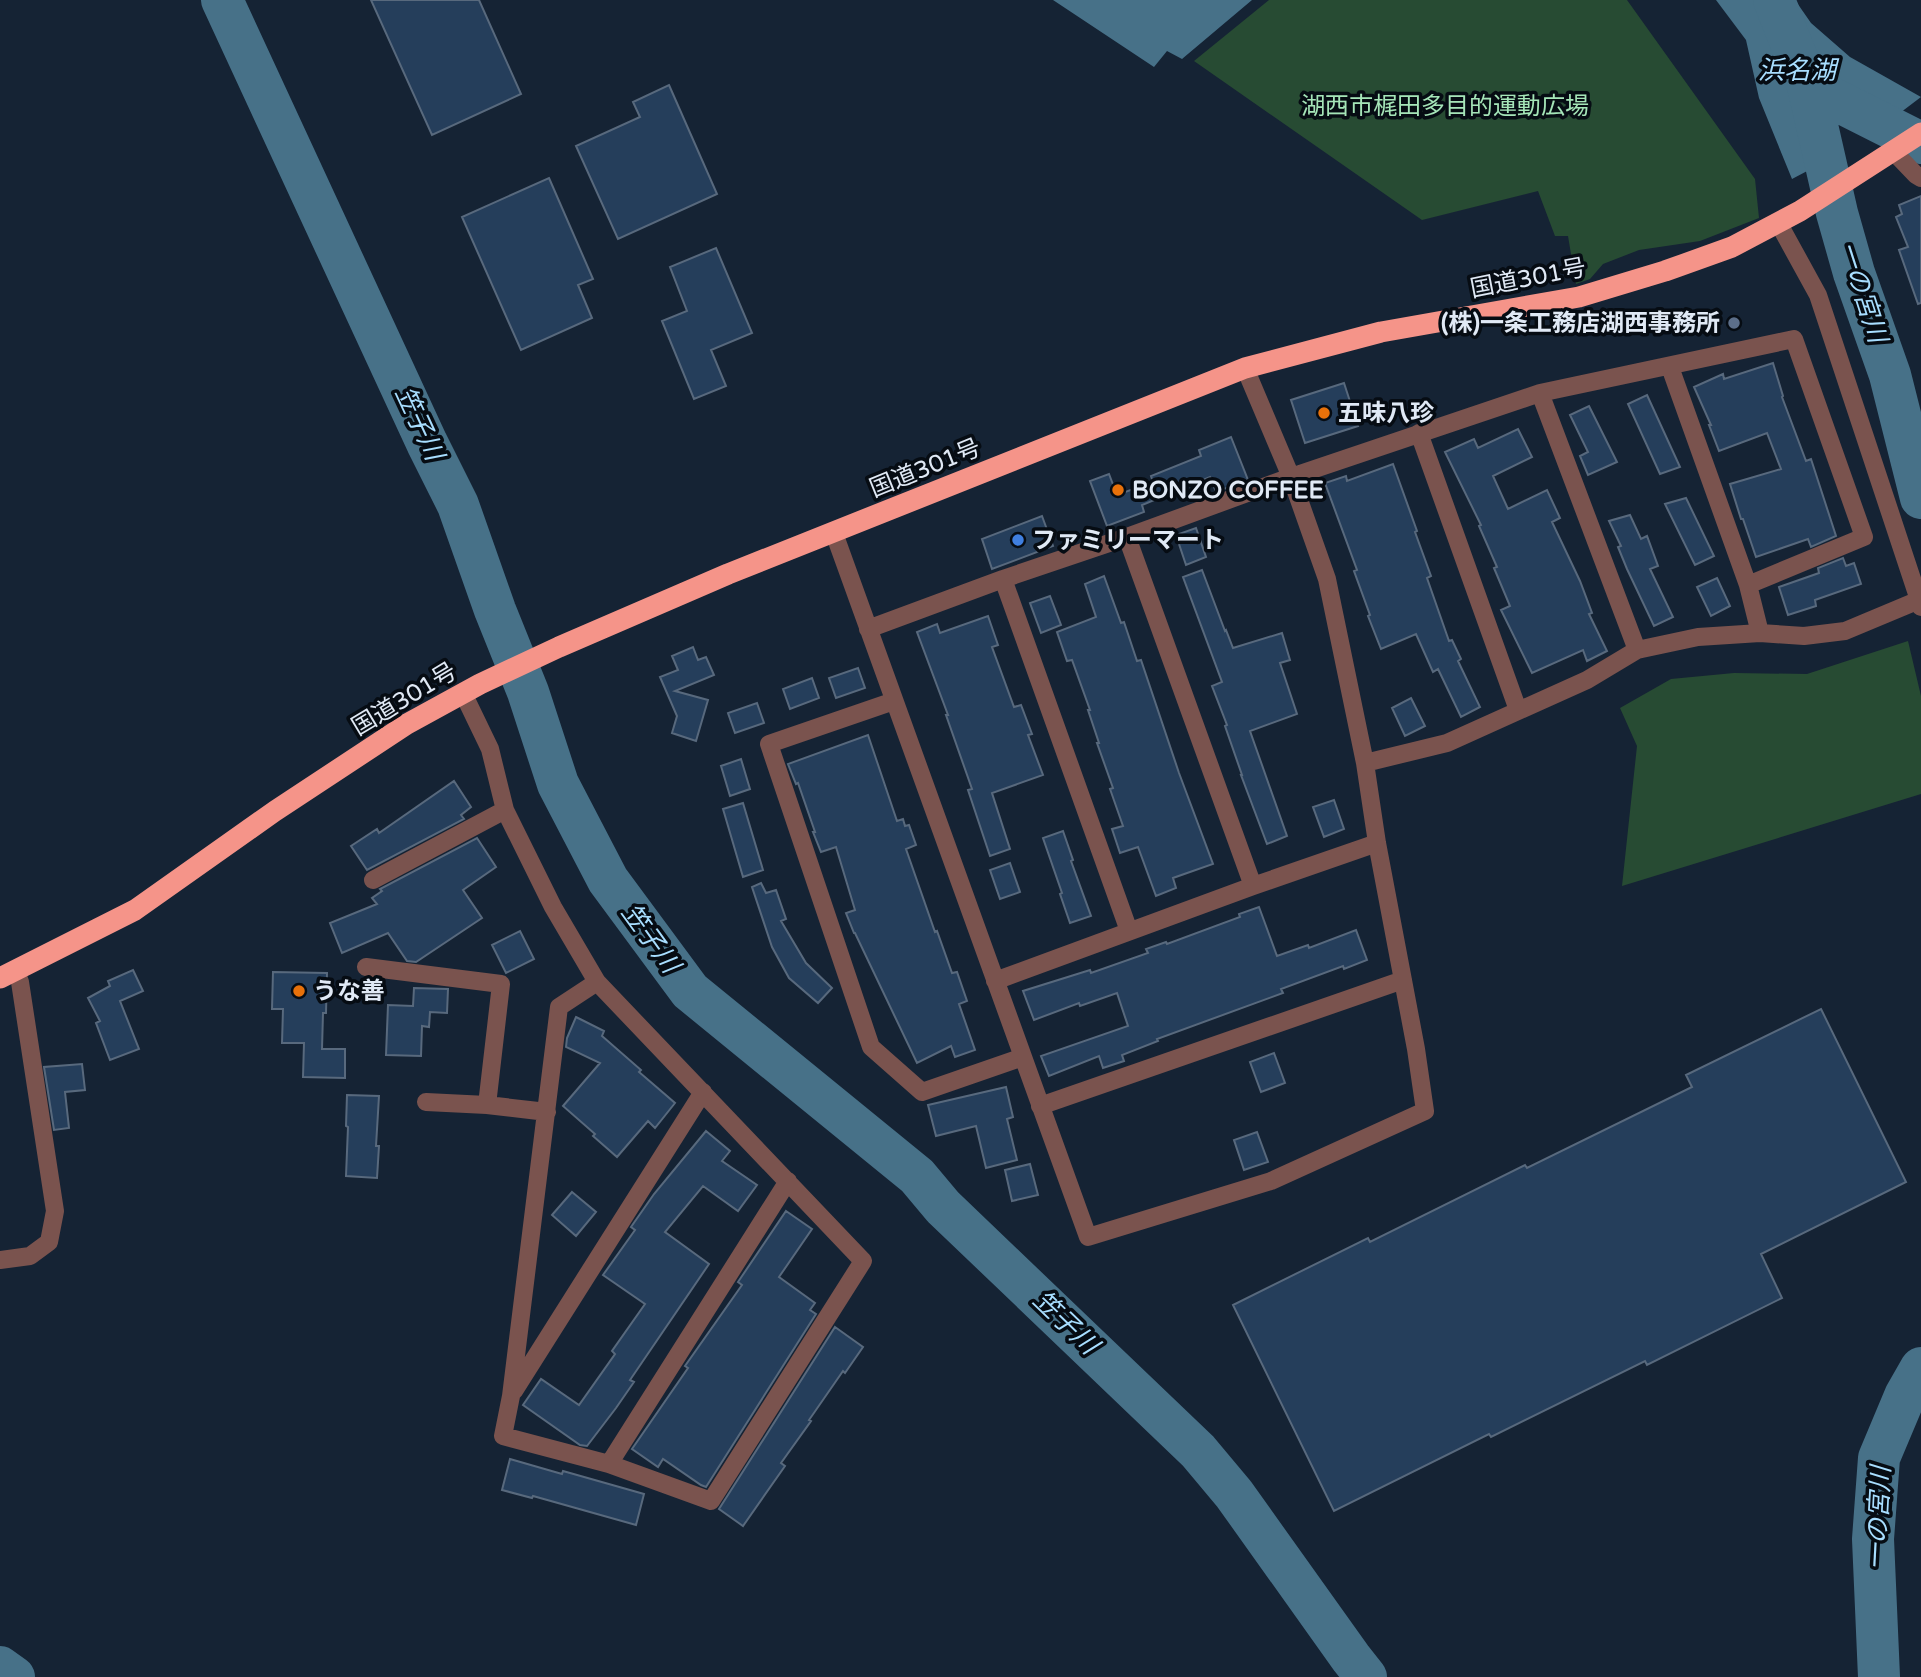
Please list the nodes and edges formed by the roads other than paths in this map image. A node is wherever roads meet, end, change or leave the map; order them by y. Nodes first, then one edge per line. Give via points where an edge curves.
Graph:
1 (1921, 133) edge
2 (1898, 148) junction
3 (1921, 178) edge
4 (1779, 223) junction
5 (1670, 367) junction
6 (1245, 368) junction
7 (1540, 393) junction
8 (1419, 433) junction
9 (1291, 477) junction
10 (834, 533) junction
11 (1127, 537) junction
12 (1003, 579) junction
13 (1748, 585) junction
14 (1920, 604) edge
15 (868, 629) junction
16 (1760, 633) junction
17 (1637, 650) junction
18 (472, 689) junction
19 (894, 701) junction
20 (1518, 710) junction
21 (1365, 762) junction
22 (505, 810) junction
23 (1377, 843) junction
24 (373, 880) dead end
25 (1253, 886) junction
26 (1129, 931) junction
27 (366, 967) dead end
28 (8, 975) edge
29 (1403, 979) junction
30 (995, 981) junction
31 (597, 982) junction
32 (1023, 1057) junction
33 (703, 1092) junction
34 (426, 1102) dead end
35 (487, 1105) junction
36 (1040, 1106) junction
37 (547, 1112) junction
38 (788, 1181) junction
39 (0, 1259) edge
40 (511, 1396) junction
41 (608, 1464) junction

1 - 2 highway, 国道301号
2 - 3 street
2 - 4 highway, 国道301号
4 - 6 highway, 国道301号 via 1721,251 1579,297 1381,332
4 - 14 street via 1818,295
5 - 7 street
5 - 13 street
5 - 13 street via 1794,339 1864,537
6 - 9 street
6 - 10 highway, 国道301号
7 - 8 street
7 - 17 street
8 - 9 street
8 - 20 street
9 - 11 street
9 - 21 street via 1327,579
10 - 15 street
10 - 18 highway, 国道301号 via 559,647
11 - 12 street
11 - 25 street
12 - 15 street
12 - 26 street
13 - 16 street
14 - 16 street via 1845,631 1804,636
15 - 19 street
16 - 17 street via 1698,637
17 - 20 street via 1587,680
18 - 22 street
18 - 28 highway, 国道301号 via 407,724 135,910
19 - 30 street
19 - 32 street via 769,744 871,1047 922,1092
20 - 21 street via 1447,743
21 - 23 street
22 - 24 street
22 - 31 street
23 - 25 street
23 - 29 street
25 - 26 street
26 - 30 street
27 - 35 street via 501,984
28 - 39 street via 20,982 55,1211 49,1242 30,1256
29 - 36 street
29 - 36 street via 1425,1111 1271,1181 1088,1237
30 - 32 street
31 - 33 street
31 - 37 street via 559,1007
32 - 36 street
33 - 38 street
33 - 40 street
34 - 35 street
35 - 37 street
37 - 40 street
38 - 41 street
38 - 41 street via 863,1261 711,1501
40 - 41 street via 503,1436

